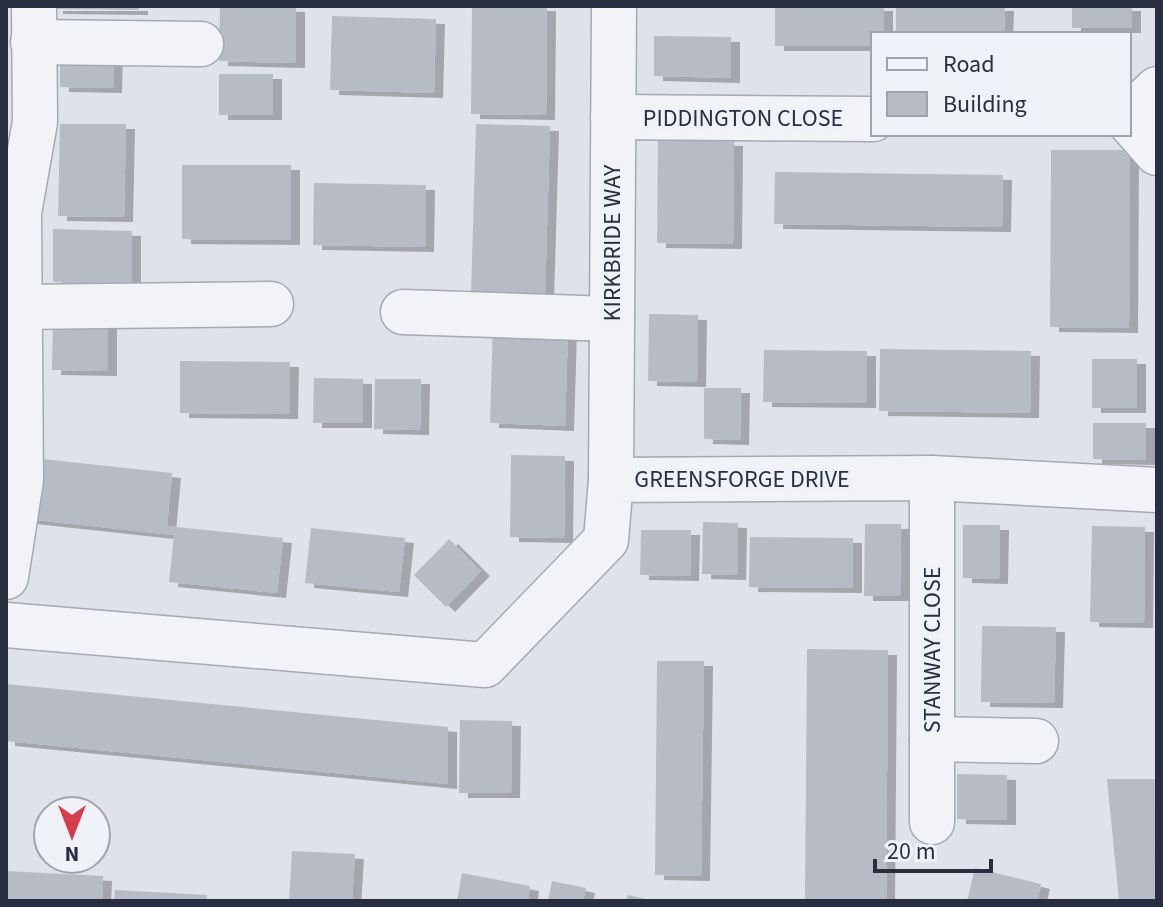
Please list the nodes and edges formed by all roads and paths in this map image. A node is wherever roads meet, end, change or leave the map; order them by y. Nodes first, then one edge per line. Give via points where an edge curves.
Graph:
1 (614, 6) edge
2 (34, 24) edge
3 (201, 44) dead end
4 (1157, 89) edge
5 (613, 117) junction
6 (1131, 117) edge
7 (871, 119) edge
8 (1131, 121) edge
9 (1157, 153) edge
10 (12, 212) edge
11 (271, 304) dead end
12 (19, 307) junction
13 (403, 312) dead end
14 (612, 319) junction
15 (932, 478) junction
16 (611, 480) junction
17 (1157, 490) edge
18 (6, 577) edge
19 (6, 625) edge
20 (932, 739) junction
21 (1036, 741) dead end
22 (932, 822) dead end

1 - 5 street, KIRKBRIDE WAY
2 - 3 street
2 - 10 street via 35,122
4 - 6 street
5 - 7 street, PIDDINGTON CLOSE
5 - 14 street, KIRKBRIDE WAY
8 - 9 street
10 - 12 street
11 - 12 street
12 - 18 street via 21,480
13 - 14 street
14 - 16 street, KIRKBRIDE WAY
15 - 16 street, GREENSFORGE DRIVE
15 - 17 street, GREENSFORGE DRIVE
15 - 20 street, STANWAY CLOSE
16 - 19 street, GREENSFORGE DRIVE via 606,540 485,665
20 - 21 street
20 - 22 street, STANWAY CLOSE

